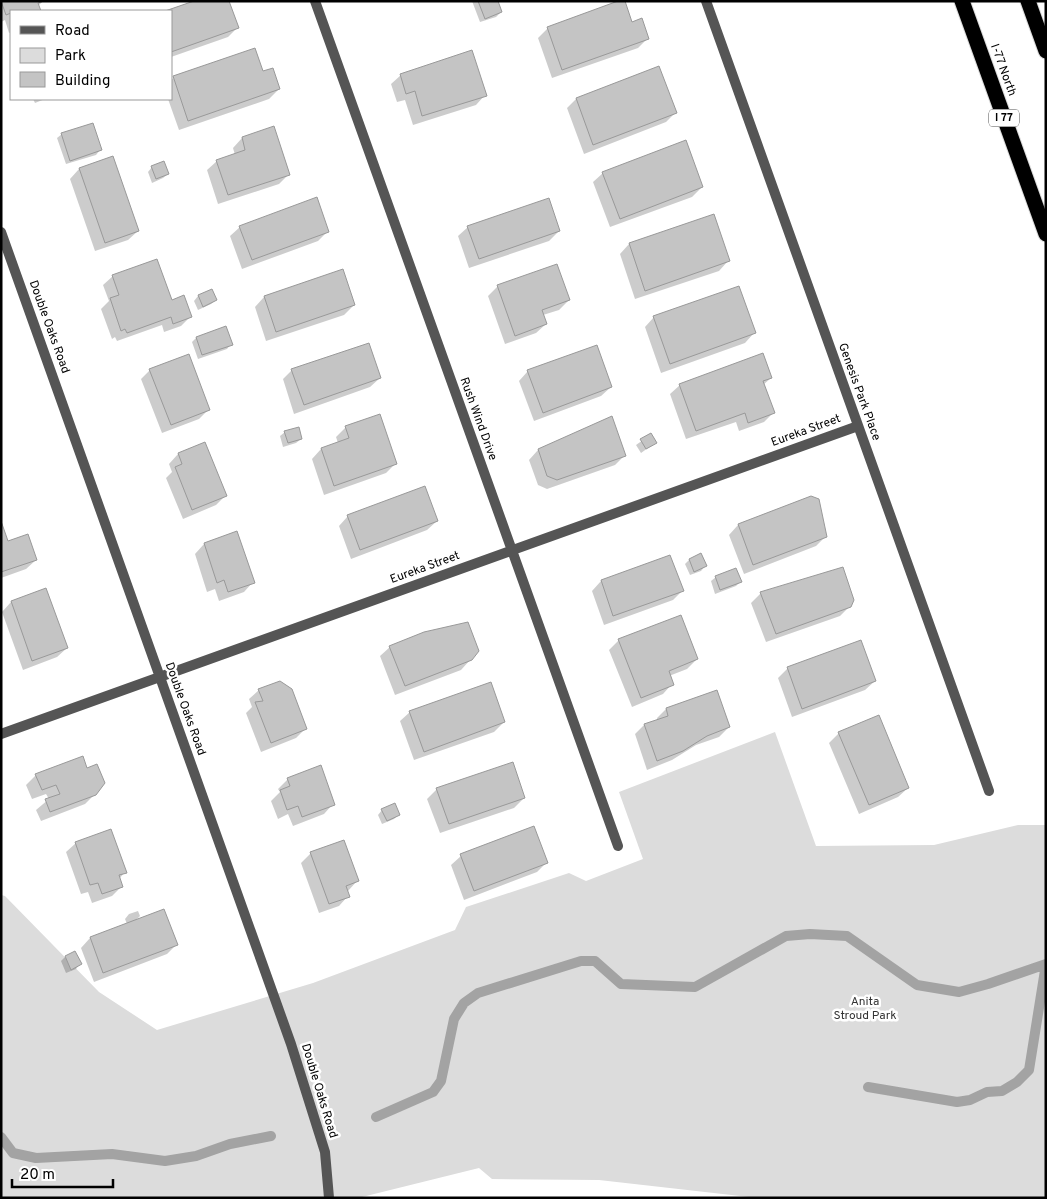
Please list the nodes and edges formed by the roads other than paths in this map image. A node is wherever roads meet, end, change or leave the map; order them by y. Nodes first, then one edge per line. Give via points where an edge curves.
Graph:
1 (315, 1) edge
2 (706, 1) edge
3 (962, 1) edge
4 (1028, 1) edge
5 (1046, 51) edge
6 (1, 232) edge
7 (1046, 234) edge
8 (858, 426) junction
9 (512, 551) junction
10 (160, 676) junction
11 (1, 734) edge
12 (988, 792) dead end
13 (618, 846) dead end
14 (329, 1198) edge

1 - 9 street, Rush Wind Drive
2 - 8 street, Genesis Park Place
3 - 7 highway, I-77 North / I 77
4 - 5 highway
6 - 10 street, Double Oaks Road
8 - 9 street, Eureka Street
8 - 12 street, Genesis Park Place
9 - 10 street, Eureka Street
9 - 13 street, Rush Wind Drive
10 - 11 street, Eureka Street
10 - 14 street, Double Oaks Road via 291,1044 325,1152

